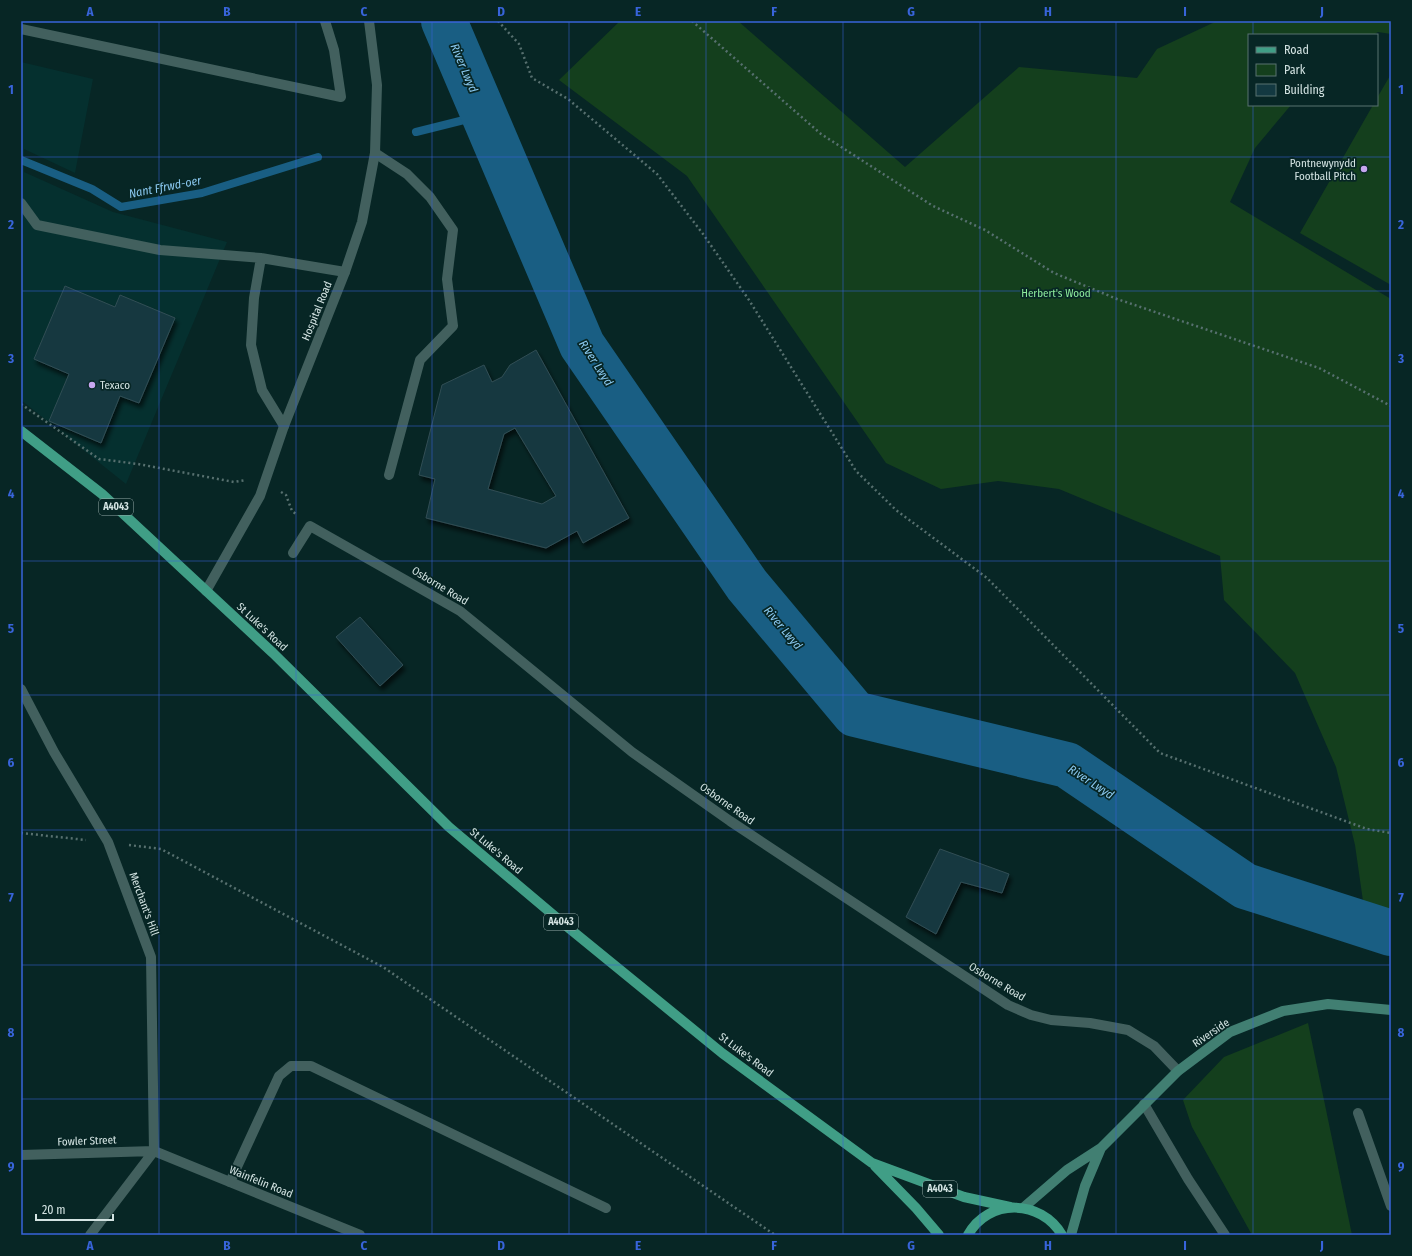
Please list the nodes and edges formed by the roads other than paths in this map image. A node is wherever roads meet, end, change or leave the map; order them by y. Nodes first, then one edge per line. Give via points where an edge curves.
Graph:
1 (325, 21) edge
2 (366, 22) edge
3 (21, 29) edge
4 (375, 154) junction
5 (21, 203) edge
6 (261, 258) junction
7 (345, 272) junction
8 (284, 426) junction
9 (21, 431) edge
10 (389, 475) dead end
11 (293, 553) dead end
12 (206, 591) junction
13 (21, 689) edge
14 (1391, 1010) edge
15 (1178, 1071) junction
16 (1144, 1104) junction
17 (1358, 1113) dead end
18 (1101, 1148) junction
19 (154, 1150) junction
20 (21, 1155) edge
21 (872, 1163) junction
22 (230, 1182) junction
23 (1391, 1206) edge
24 (1010, 1207) junction
25 (606, 1208) dead end
26 (1023, 1208) junction
27 (90, 1235) edge
28 (360, 1235) edge
29 (939, 1235) edge
30 (968, 1235) edge
31 (1062, 1235) edge
32 (1071, 1235) edge
33 (1225, 1235) edge

1 - 3 street via 334,50 341,97
2 - 4 street, Hospital Road via 377,84
4 - 7 street, Hospital Road via 362,222
4 - 10 street via 407,174 430,197 452,230 447,279 453,326 420,360
5 - 6 street via 37,225 160,250
6 - 7 street
6 - 8 street via 254,298 251,345 262,390
7 - 8 street, Hospital Road
8 - 12 street, Hospital Road via 260,496
9 - 12 main road, St Luke's Road / A4043 via 102,494
11 - 15 street, Osborne Road via 310,526 460,611 632,752 730,821 1008,1005 1051,1020 1090,1023 1128,1030 1154,1046
12 - 21 main road, St Luke's Road / A4043 via 273,653 449,827 570,930 722,1053
13 - 19 street, Merchant's Hill via 54,752 108,842 151,957
14 - 15 street, Riverside via 1328,1004 1283,1011 1230,1032
15 - 16 street, Riverside
16 - 18 street, Riverside
16 - 33 street via 1188,1179
17 - 23 street
18 - 26 street, Riverside via 1067,1170
18 - 32 street, Riverside via 1083,1193
19 - 20 street, Fowler Street
19 - 22 street, Wainfelin Road
19 - 27 street
21 - 24 main road, St Luke's Road / A4043 via 964,1198
21 - 29 main road, A4043
22 - 25 street via 279,1076 291,1066 311,1066
22 - 28 street, Wainfelin Road
24 - 26 main road, St Luke's Road
24 - 30 main road via 988,1214 971,1228
26 - 31 main road, St Luke's Road via 1049,1219

